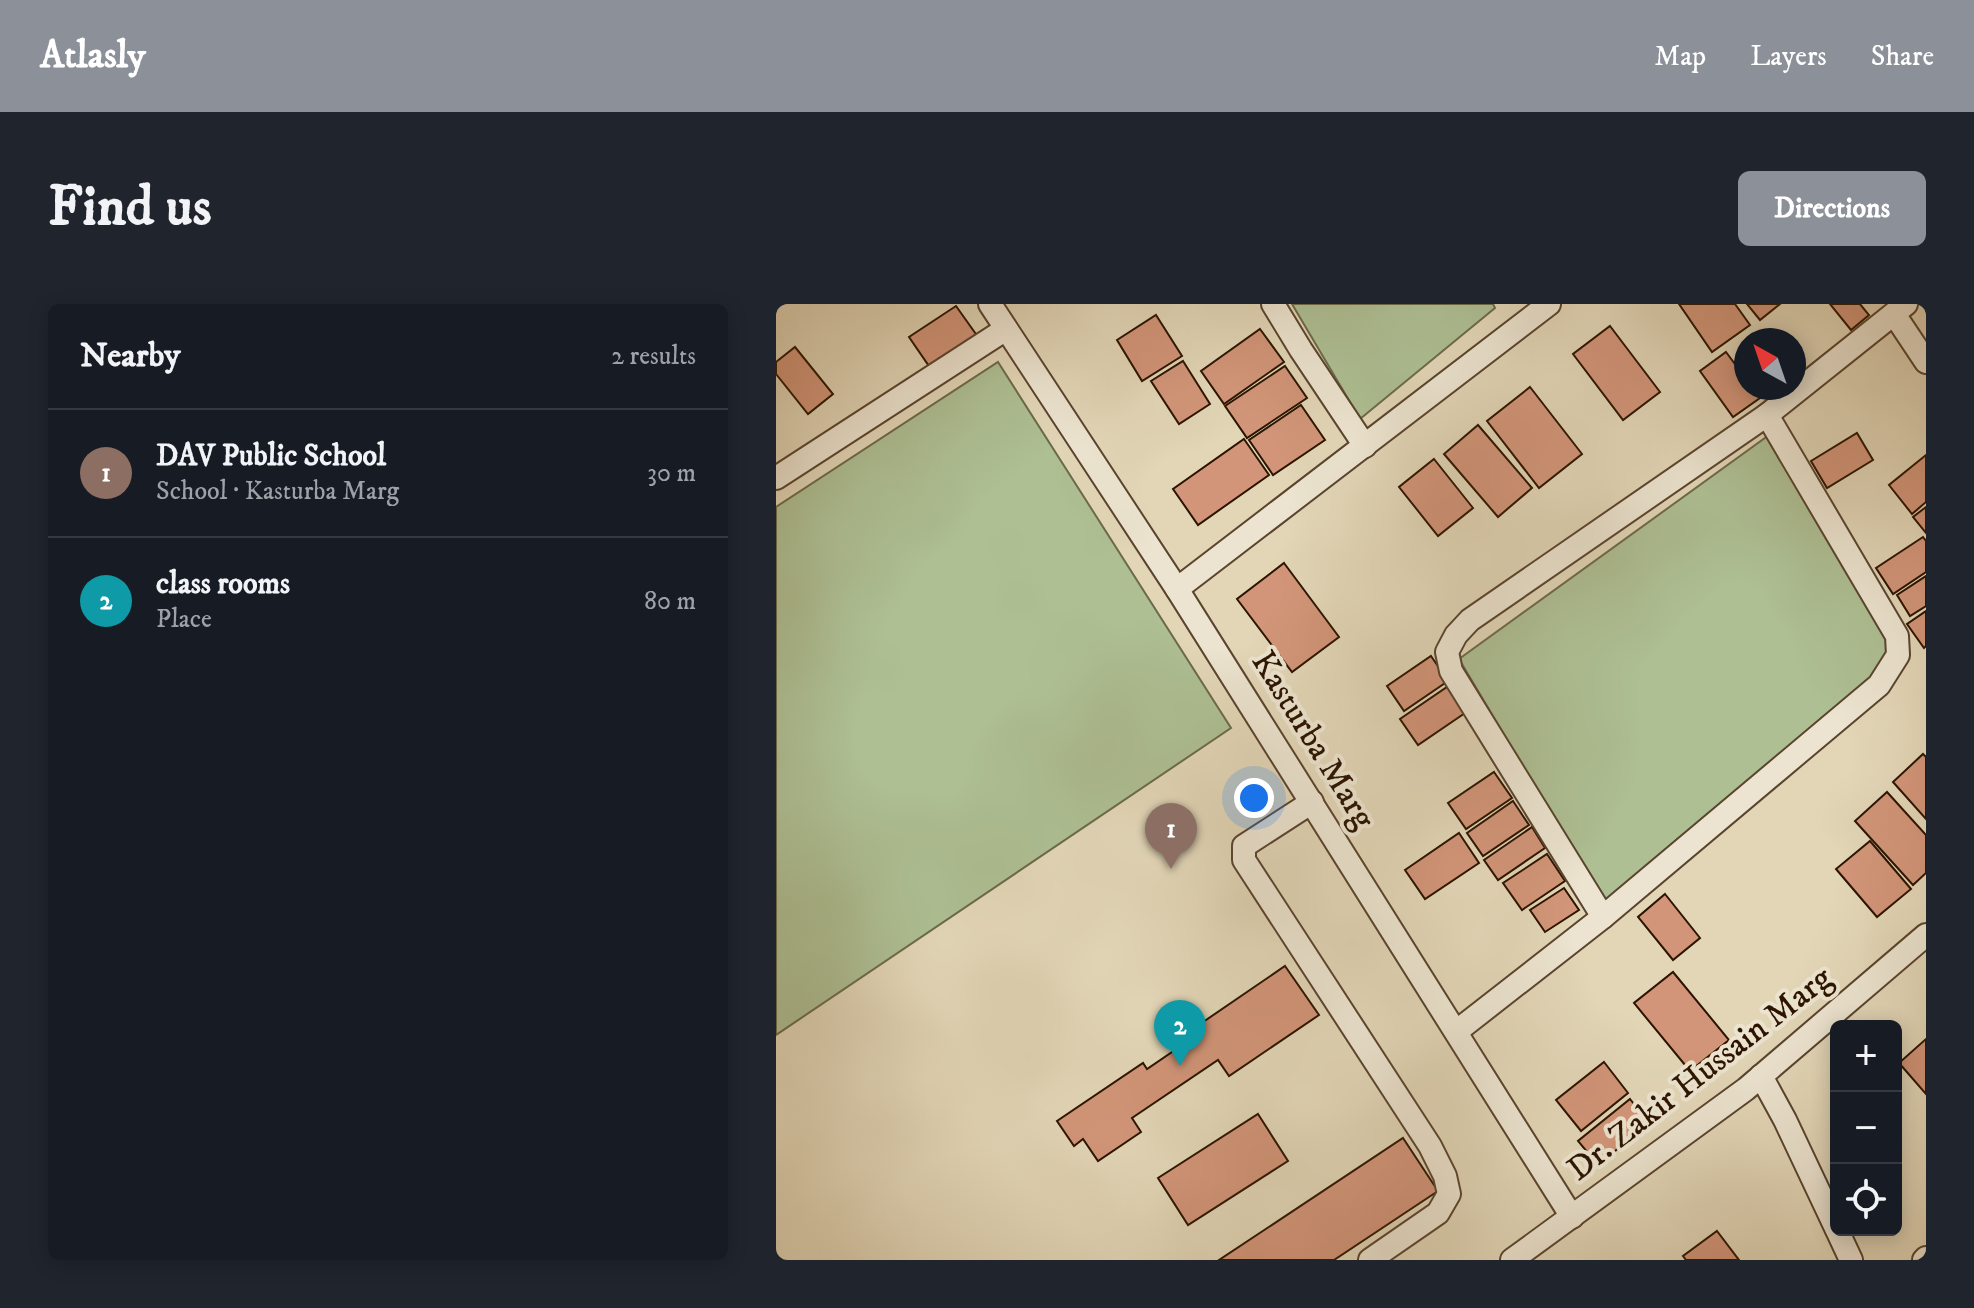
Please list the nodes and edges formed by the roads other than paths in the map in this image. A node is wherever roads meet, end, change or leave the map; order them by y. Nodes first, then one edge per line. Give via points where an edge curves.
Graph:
1 (990, 304) edge
2 (1273, 304) edge
3 (1549, 304) edge
4 (1900, 309) edge
5 (1006, 329) junction
6 (1926, 362) edge
7 (1767, 415) junction
8 (1365, 446) junction
9 (776, 478) edge
10 (1177, 589) junction
11 (1312, 802) junction
12 (1603, 917) junction
13 (1926, 935) edge
14 (1457, 1031) junction
15 (1761, 1076) junction
16 (1830, 1214) edge
17 (1572, 1217) junction
18 (1840, 1236) edge
19 (1370, 1260) edge
20 (1512, 1260) edge
21 (1851, 1260) edge

1 - 5 street, Kasturba Marg
2 - 8 street
3 - 8 street
4 - 6 street
4 - 7 street
5 - 9 street
5 - 10 street, Kasturba Marg
7 - 12 street via 1897,636 1898,655 1879,685
7 - 12 street via 1470,620 1447,652 1451,671
8 - 10 street
10 - 11 street, Kasturba Marg
11 - 14 street, Kasturba Marg
11 - 19 street via 1244,846 1244,860 1430,1146 1449,1194 1438,1213
12 - 14 street
13 - 15 street, Dr. Zakir Hussain Marg
14 - 17 street, Kasturba Marg
15 - 16 street
15 - 17 street, Dr. Zakir Hussain Marg
17 - 20 street, Dr. Zakir Hussain Marg
18 - 21 street

